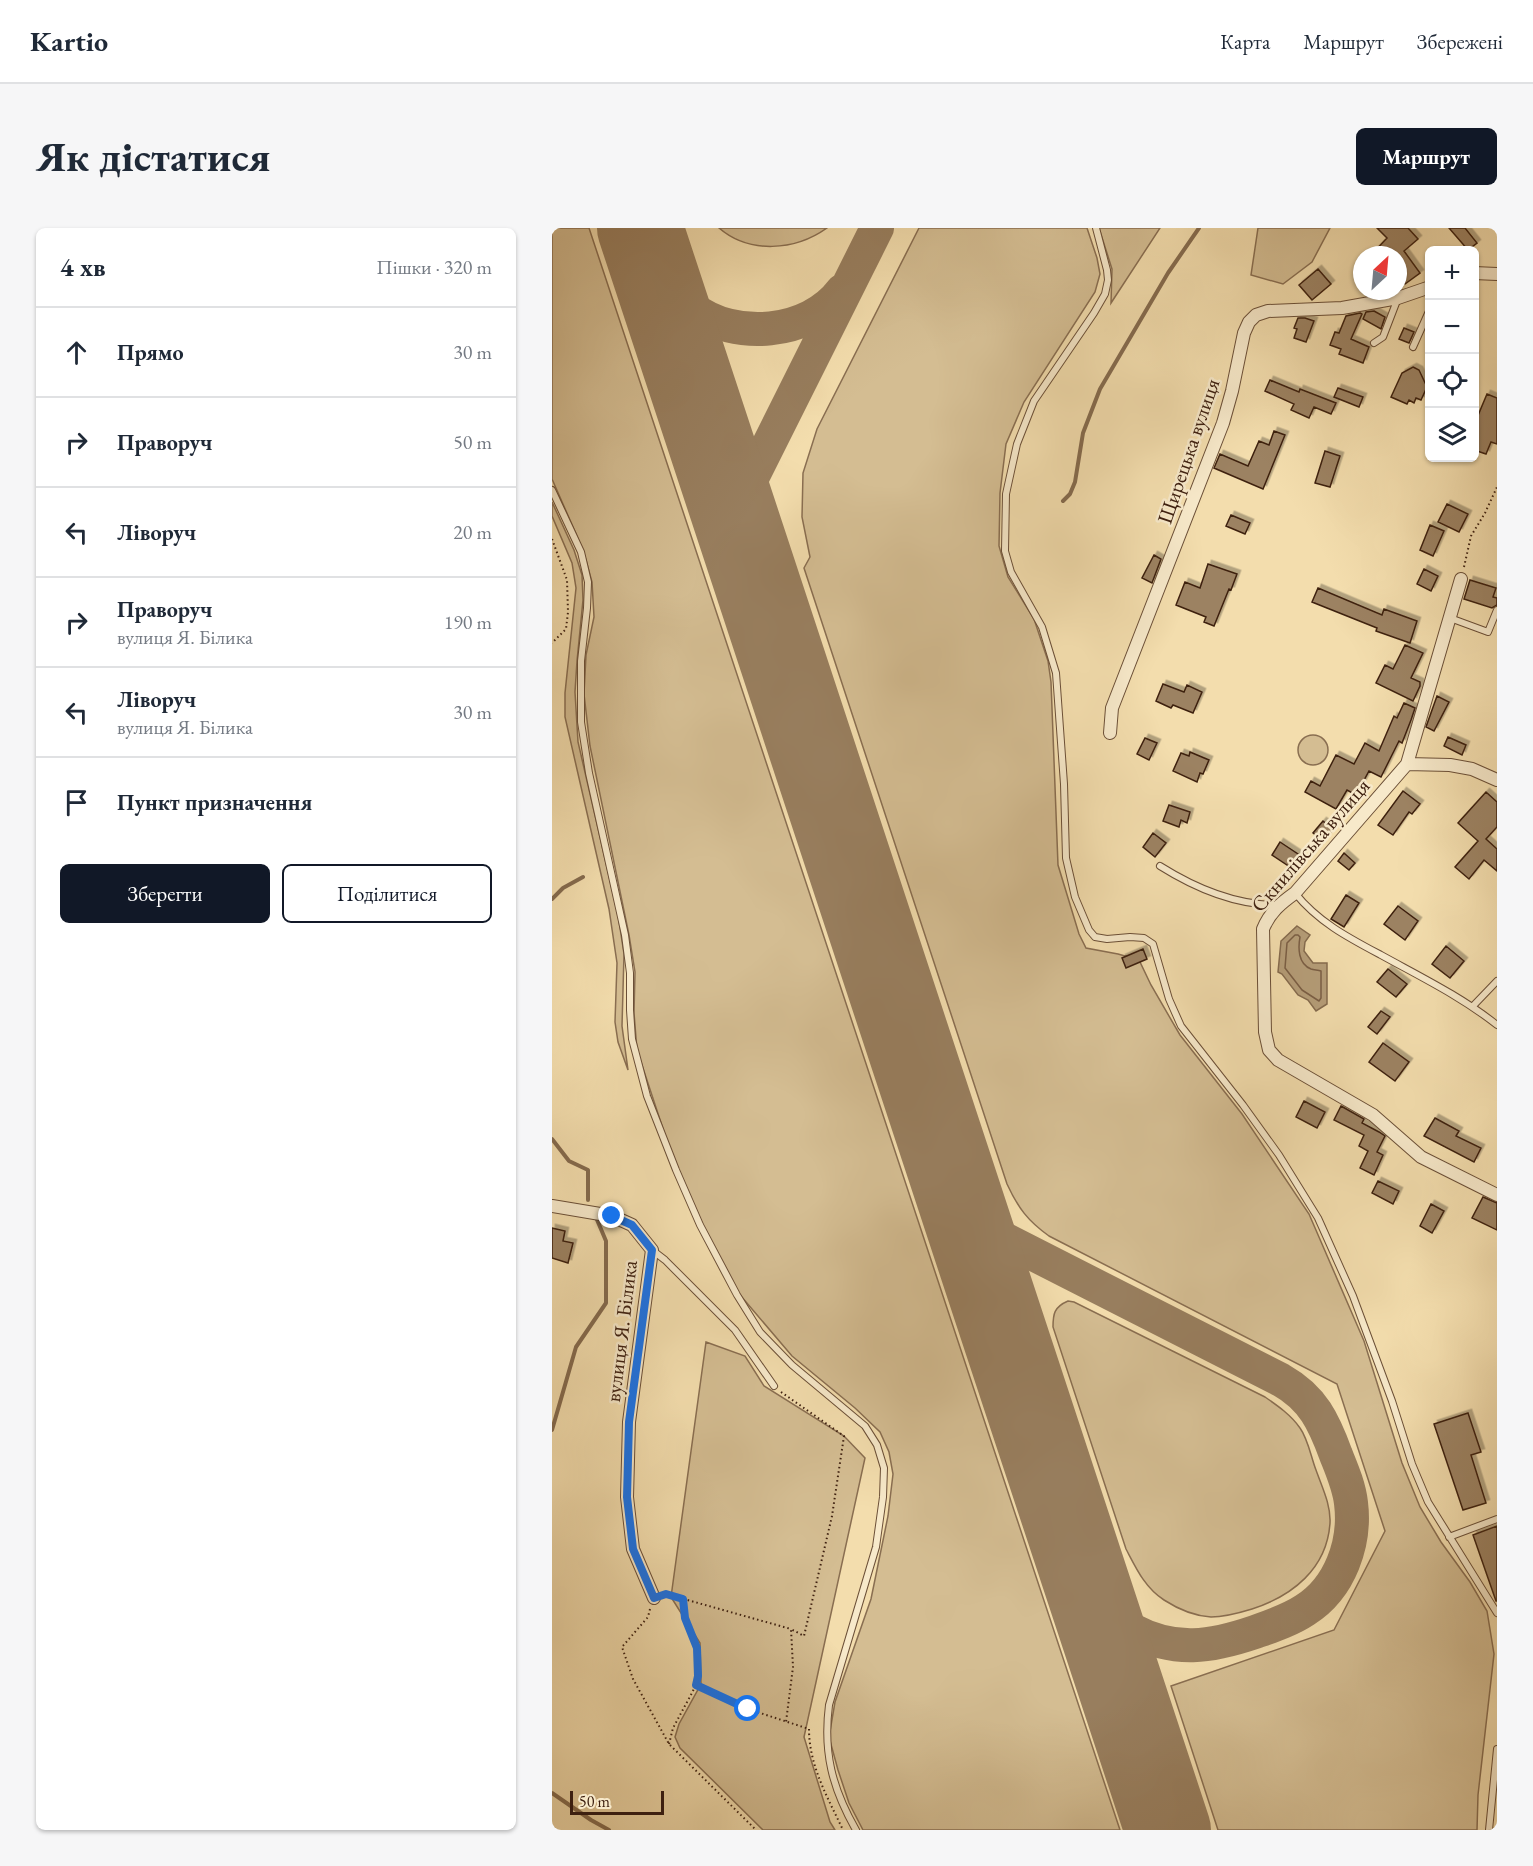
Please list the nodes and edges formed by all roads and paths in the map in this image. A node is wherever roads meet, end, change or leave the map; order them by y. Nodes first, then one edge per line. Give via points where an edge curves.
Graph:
1 (1096, 228) edge
2 (1479, 273) edge
3 (1497, 274) edge
4 (1425, 288) edge
5 (1407, 295) edge
6 (1387, 300) edge
7 (1397, 300) edge
8 (1425, 320) edge
9 (1374, 344) dead end
10 (1413, 347) dead end
11 (1497, 487) edge
12 (552, 490) edge
13 (552, 539) edge
14 (1461, 579) joint
15 (1497, 610) edge
16 (1449, 618) junction
17 (552, 643) edge
18 (1110, 733) dead end
19 (1407, 765) junction
20 (1497, 780) edge
21 (1160, 866) dead end
22 (1295, 893) junction
23 (1278, 905) junction
24 (1497, 981) edge
25 (1473, 1006) junction
26 (1497, 1025) edge
27 (1497, 1195) edge
28 (552, 1206) edge
29 (652, 1250) junction
30 (774, 1386) joint
31 (1497, 1519) edge
32 (1449, 1537) junction
33 (654, 1598) junction
34 (683, 1599) junction
35 (1497, 1613) edge
36 (791, 1629) junction
37 (696, 1685) junction
38 (786, 1722) junction
39 (669, 1744) junction
40 (1497, 1749) edge
41 (756, 1830) edge
42 (843, 1830) edge
43 (856, 1830) edge
44 (1490, 1830) edge

1 - 32 lane via 1107,270 1105,294 1034,401 1017,444 1006,494 1005,551 1011,572 1042,627 1056,673 1066,858 1075,897 1095,937 1130,937 1153,944 1181,1026 1279,1155 1318,1218 1353,1296 1412,1464
2 - 3 street
4 - 5 street, Щирецька вулиця
6 - 18 street, Щирецька вулиця via 1342,308 1268,310 1249,322 1223,423 1112,708
7 - 9 lane via 1383,337
8 - 10 lane
11 - 14 path via 1471,536
12 - 43 lane via 580,552 588,582 581,661 581,722 625,935 632,1039 647,1096 700,1225 760,1332 792,1365 865,1426 878,1445 884,1468 876,1547 826,1726 827,1750 838,1795
13 - 17 path via 567,580 568,612 566,629
14 - 16 street, Скнилівська вулиця
15 - 16 lane via 1488,632
16 - 19 street, Скнилівська вулиця
19 - 20 street via 1450,765
19 - 22 street, Скнилівська вулиця
21 - 23 lane via 1215,894
22 - 23 street, Скнилівська вулиця
22 - 25 lane via 1313,913 1346,936
23 - 27 street, Скнилівська вулиця via 1263,929 1265,1032 1269,1050 1278,1060 1373,1115 1421,1157
24 - 25 lane
25 - 26 lane
28 - 29 street, вулиця Я. Білика via 612,1216 632,1225
29 - 30 lane via 735,1330
29 - 33 street, вулиця Я. Білика via 629,1422 627,1497 633,1549
30 - 36 path via 844,1436 832,1516 804,1636
31 - 32 lane
32 - 35 lane
33 - 34 path via 666,1594
33 - 39 path via 648,1617 622,1647 633,1679
34 - 36 path
34 - 37 path via 685,1618 697,1648
36 - 38 path via 793,1667
37 - 38 path
37 - 39 path via 678,1717
38 - 42 path via 809,1729 825,1796
39 - 41 path
40 - 44 lane

